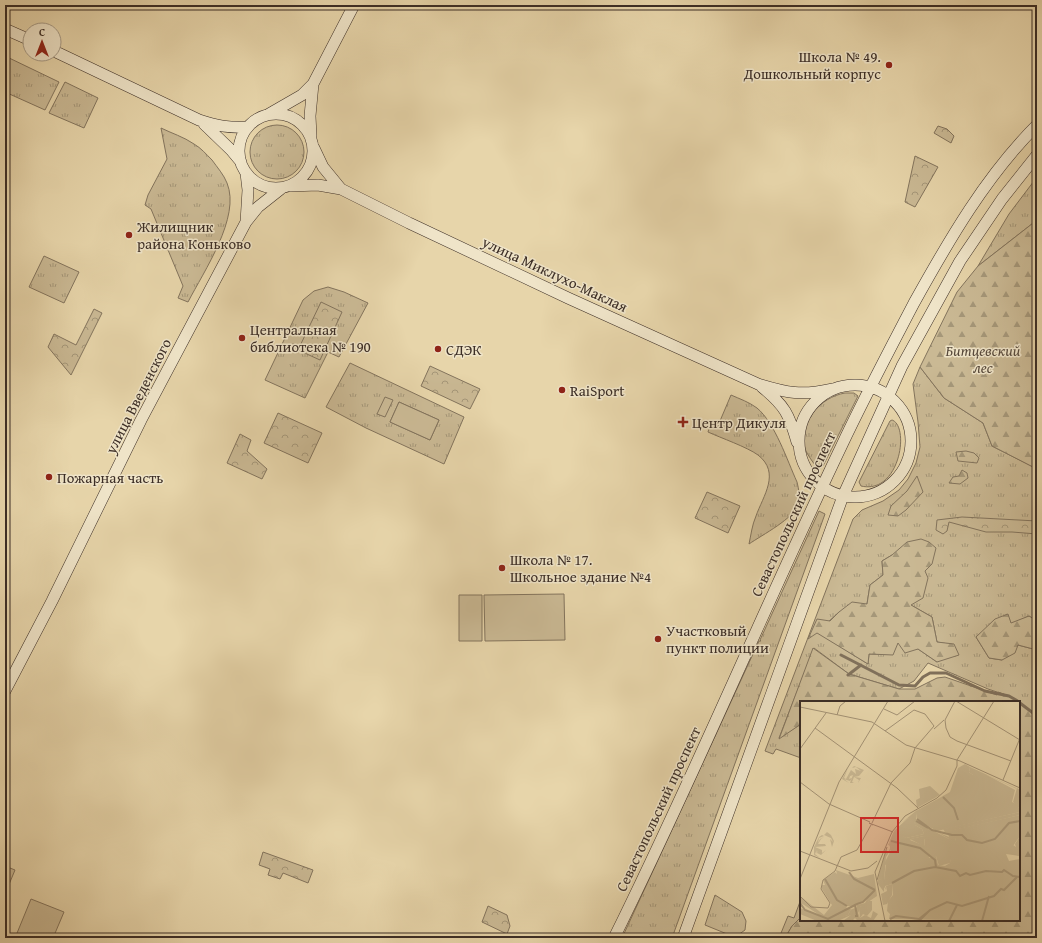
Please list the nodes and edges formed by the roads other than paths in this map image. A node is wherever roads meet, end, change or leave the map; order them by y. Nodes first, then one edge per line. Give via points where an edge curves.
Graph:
1 (354, 5) edge
2 (5, 28) edge
3 (22, 36) edge
4 (62, 55) edge
5 (313, 84) junction
6 (267, 115) junction
7 (199, 120) junction
8 (1037, 125) edge
9 (248, 127) junction
10 (312, 142) junction
11 (1037, 155) edge
12 (241, 162) junction
13 (246, 173) junction
14 (286, 187) junction
15 (341, 189) junction
16 (246, 222) junction
17 (758, 384) junction
18 (870, 385) junction
19 (832, 389) junction
20 (890, 394) junction
21 (800, 452) junction
22 (822, 487) junction
23 (843, 496) junction
24 (5, 691) edge
25 (614, 938) edge
26 (683, 938) edge

1 - 5 main road
2 - 3 main road
4 - 7 main road
5 - 6 main road via 302,96
5 - 10 main road via 310,116
6 - 9 main road
6 - 10 main road via 277,114 298,120 305,127
7 - 9 main road via 233,128
7 - 12 main road via 215,133
8 - 18 main road, Севастопольский проспект via 1017,145 985,186 941,253
9 - 12 main road via 240,143
10 - 14 main road via 313,159 308,171 300,180
10 - 15 main road, улица Миклухо-Маклая via 323,167
11 - 20 main road via 1002,199 960,262 902,366
12 - 13 main road
13 - 14 main road via 262,185 271,188
13 - 16 main road, улица Введенского
14 - 15 main road, улица Миклухо-Маклая via 318,185
14 - 16 main road, улица Введенского via 258,207
15 - 17 main road, улица Миклухо-Маклая via 568,298
16 - 24 main road, улица Введенского via 141,420
17 - 19 main road, улица Миклухо-Маклая via 801,394
17 - 21 main road, улица Миклухо-Маклая via 775,398 786,412
18 - 19 main road, улица Миклухо-Маклая via 851,384
18 - 20 main road
18 - 22 main road, Севастопольский проспект
19 - 21 main road via 820,396 805,415 799,438
20 - 23 main road
20 - 23 main road via 904,414 908,432 909,449 902,472 885,490 871,496
21 - 22 main road, улица Миклухо-Маклая via 812,477
22 - 23 main road
22 - 25 main road, Севастопольский проспект
23 - 26 main road

